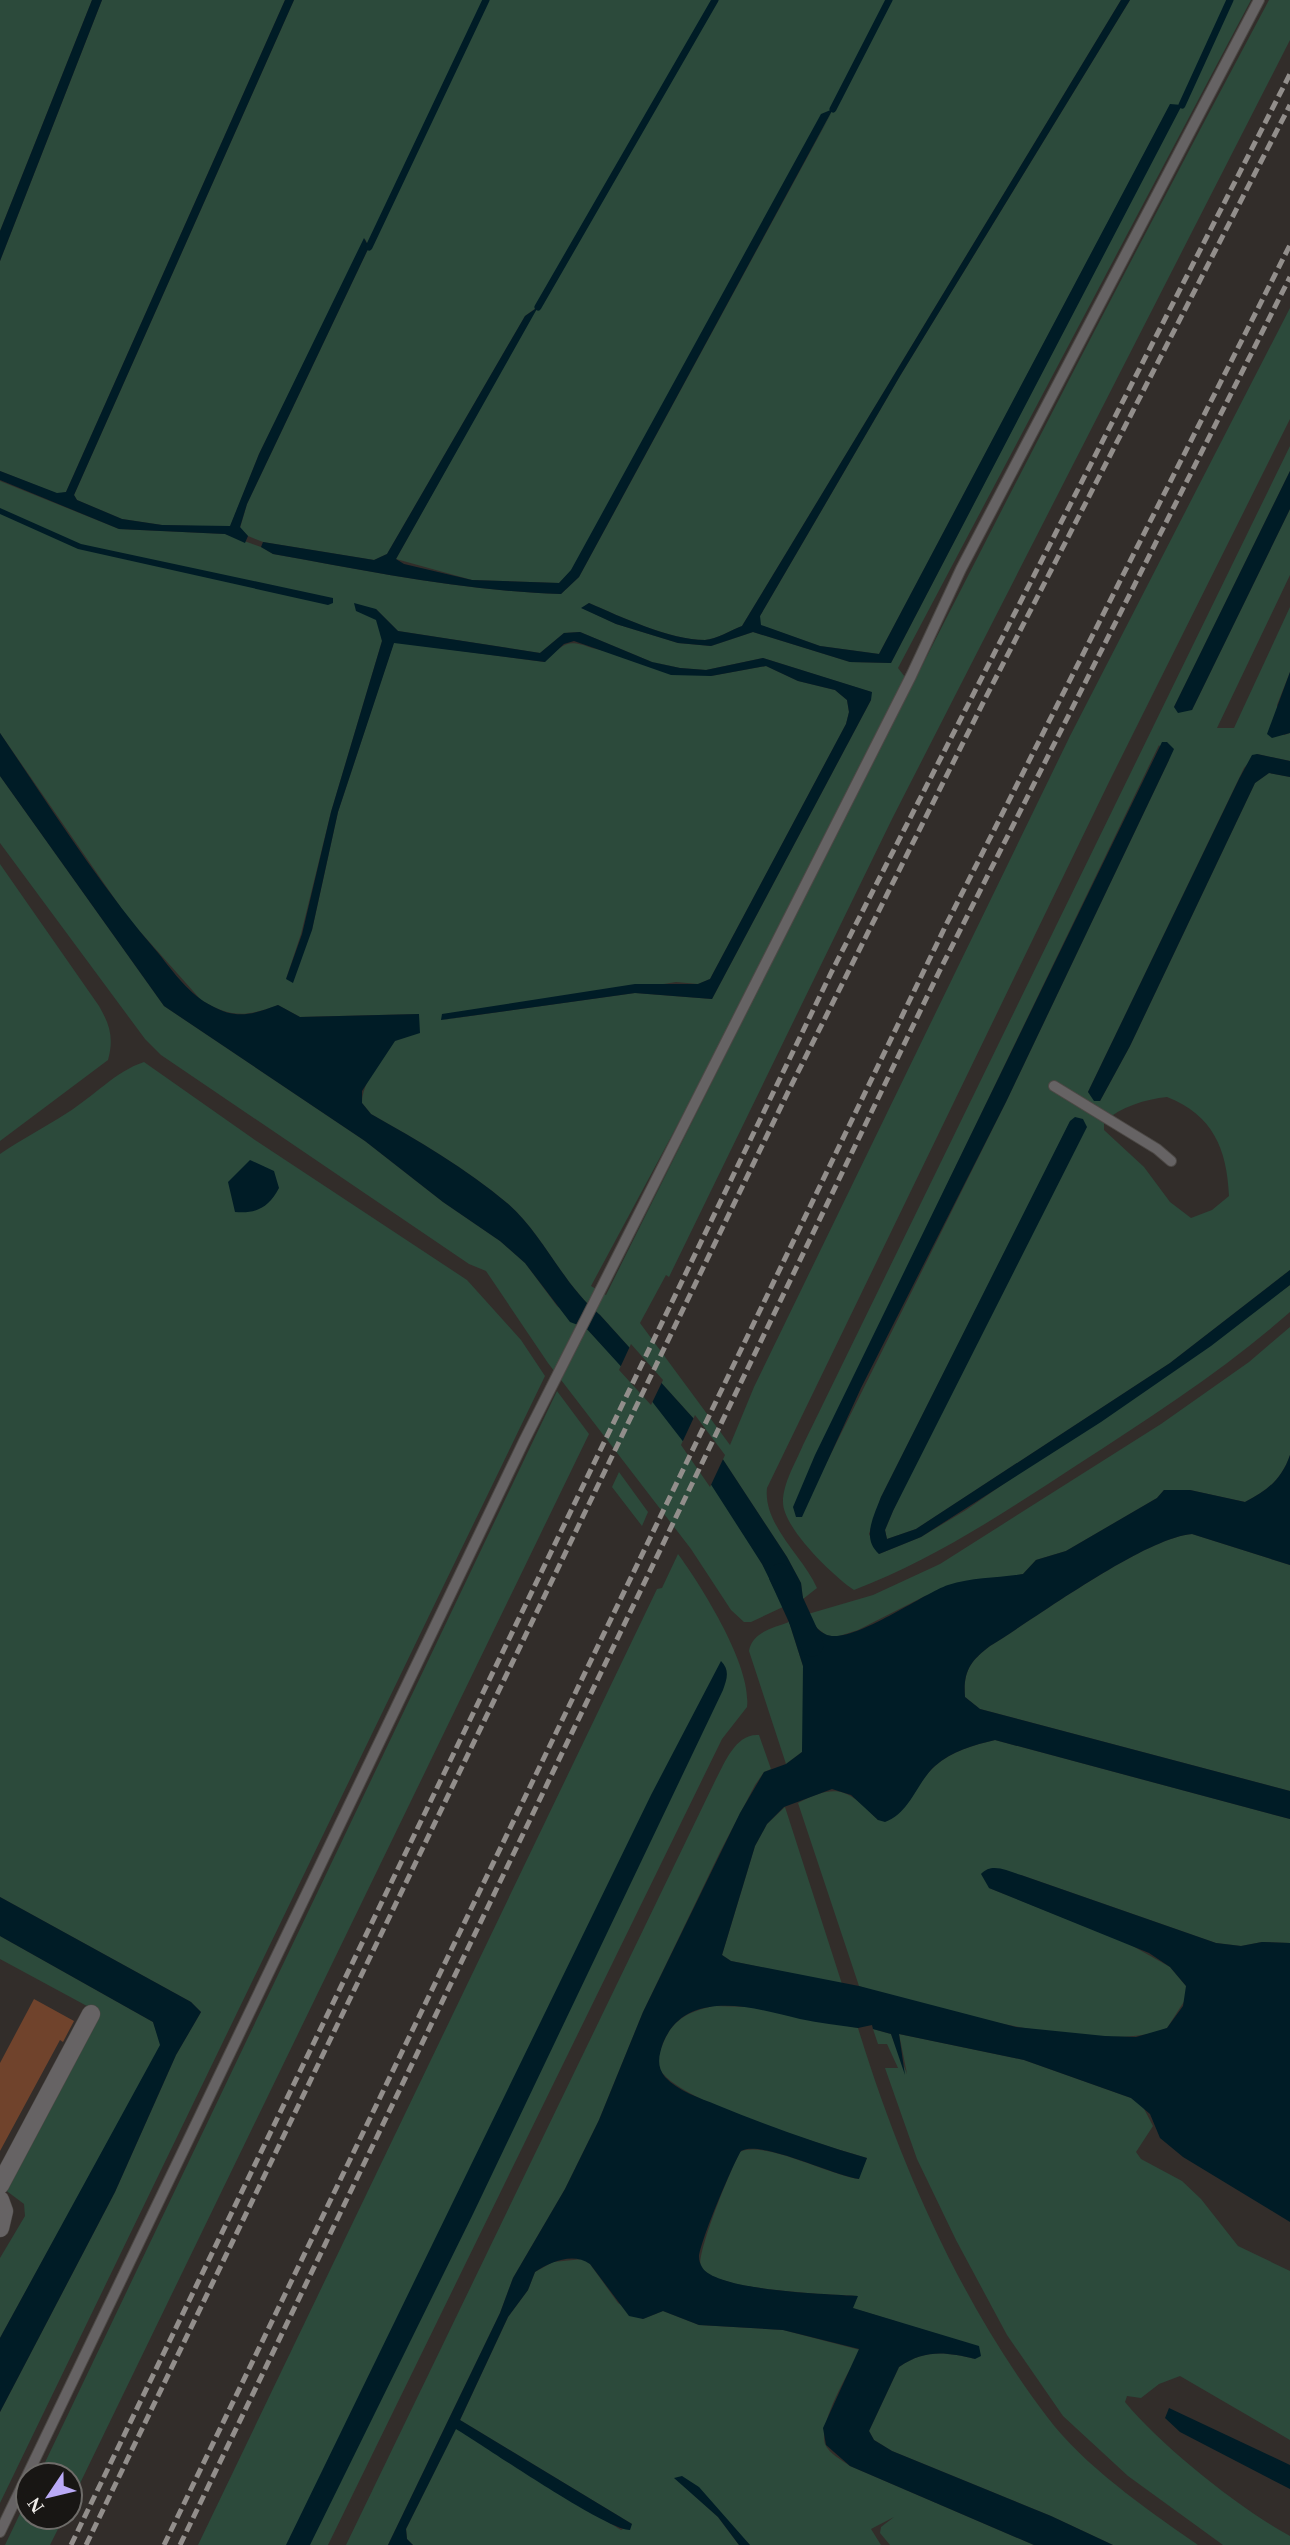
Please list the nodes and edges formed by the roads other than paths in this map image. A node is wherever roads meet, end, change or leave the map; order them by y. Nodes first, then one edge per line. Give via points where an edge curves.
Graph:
1 (1259, 0) edge
2 (1054, 1086) dead end
3 (1171, 1161) dead end
4 (91, 2014) dead end
5 (0, 2185) edge
6 (0, 2200) edge
7 (0, 2228) edge
8 (0, 2532) edge

1 - 8 lane via 961,569 601,1285
2 - 3 lane
4 - 5 street
6 - 7 street via 4,2211

